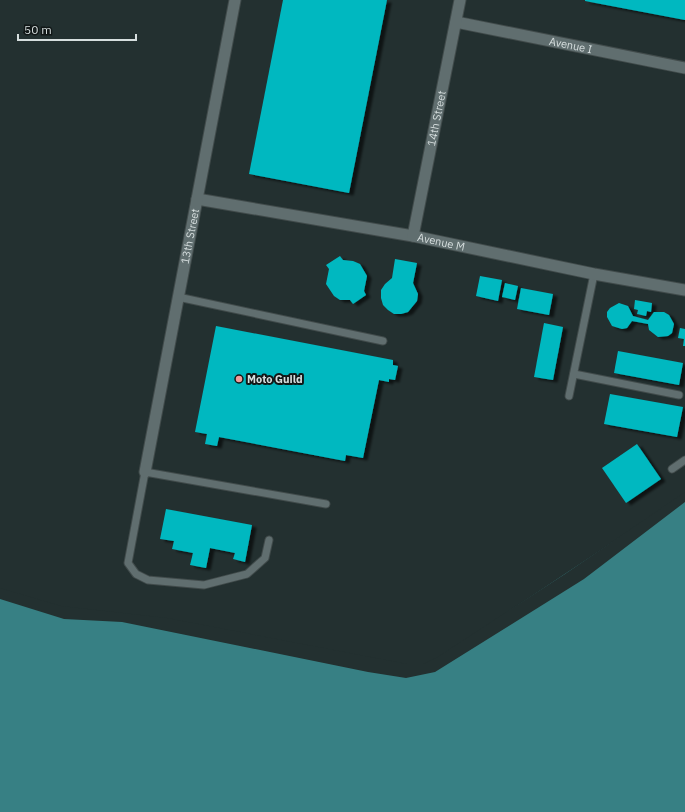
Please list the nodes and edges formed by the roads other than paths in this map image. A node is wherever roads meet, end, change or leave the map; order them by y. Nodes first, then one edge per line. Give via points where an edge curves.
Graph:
1 (235, 0) edge
2 (460, 0) edge
3 (456, 22) junction
4 (685, 68) edge
5 (197, 199) junction
6 (413, 236) junction
7 (594, 274) junction
8 (685, 290) edge
9 (178, 296) junction
10 (383, 341) dead end
11 (574, 374) junction
12 (679, 395) dead end
13 (570, 396) dead end
14 (685, 460) edge
15 (672, 469) dead end
16 (145, 472) junction
17 (326, 504) dead end
18 (269, 540) dead end

1 - 5 street, 13th Street
2 - 3 street, 14th Street
3 - 4 street, Avenue I
3 - 6 street, 14th Street
5 - 6 street, Avenue M
5 - 9 street, 13th Street
6 - 7 street, Avenue M
7 - 8 street, Avenue M
7 - 11 lane
9 - 10 lane
9 - 16 street, 13th Street
11 - 12 lane
11 - 13 lane
14 - 15 lane
16 - 17 lane
16 - 18 lane via 128,563 136,574 148,580 204,585 247,574 265,558

